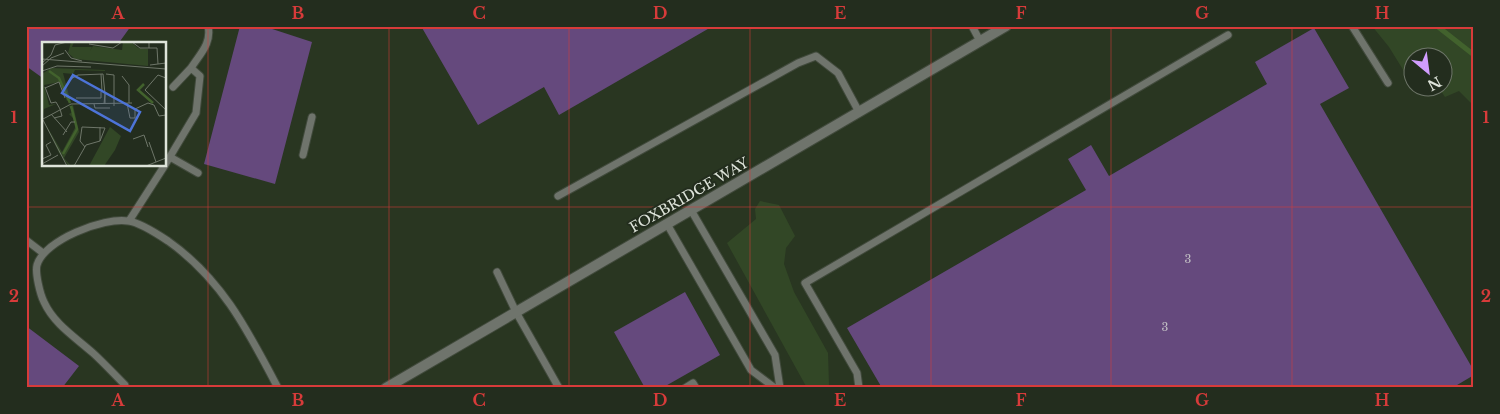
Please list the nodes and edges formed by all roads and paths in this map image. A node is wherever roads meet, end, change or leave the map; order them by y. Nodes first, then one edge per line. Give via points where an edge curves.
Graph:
1 (208, 26) edge
2 (972, 26) edge
3 (1006, 26) edge
4 (1352, 26) edge
5 (1228, 34) dead end
6 (980, 41) junction
7 (191, 68) junction
8 (1388, 83) dead end
9 (172, 87) dead end
10 (859, 112) junction
11 (312, 117) dead end
12 (304, 155) dead end
13 (170, 157) junction
14 (166, 163) edge
15 (164, 166) edge
16 (198, 173) dead end
17 (558, 196) dead end
18 (691, 210) junction
19 (130, 221) junction
20 (666, 224) junction
21 (26, 240) edge
22 (43, 253) junction
23 (497, 272) dead end
24 (516, 312) junction
25 (125, 388) edge
26 (278, 388) edge
27 (386, 388) edge
28 (559, 388) edge
29 (685, 388) edge
30 (696, 388) edge
31 (775, 388) edge
32 (780, 388) edge
33 (859, 388) edge

1 - 7 lane via 210,35 205,48
2 - 6 lane
3 - 6 street, FOXBRIDGE WAY
4 - 8 lane
5 - 33 lane via 804,283 857,373
6 - 10 street, FOXBRIDGE WAY
7 - 9 lane
7 - 13 lane via 200,76 196,113
10 - 17 lane via 838,73 816,56
10 - 18 street, FOXBRIDGE WAY
11 - 12 lane
13 - 14 lane
13 - 16 lane
15 - 19 lane
18 - 20 street, FOXBRIDGE WAY
18 - 32 lane via 775,355
19 - 22 lane via 111,220 93,225
19 - 26 lane via 167,240 197,263 215,283 235,310
20 - 24 street, FOXBRIDGE WAY
20 - 31 lane via 751,370
21 - 22 lane
22 - 25 lane via 36,266 39,287 53,319 94,354
23 - 24 lane
24 - 27 street, FOXBRIDGE WAY
24 - 28 lane
29 - 30 lane via 693,383

